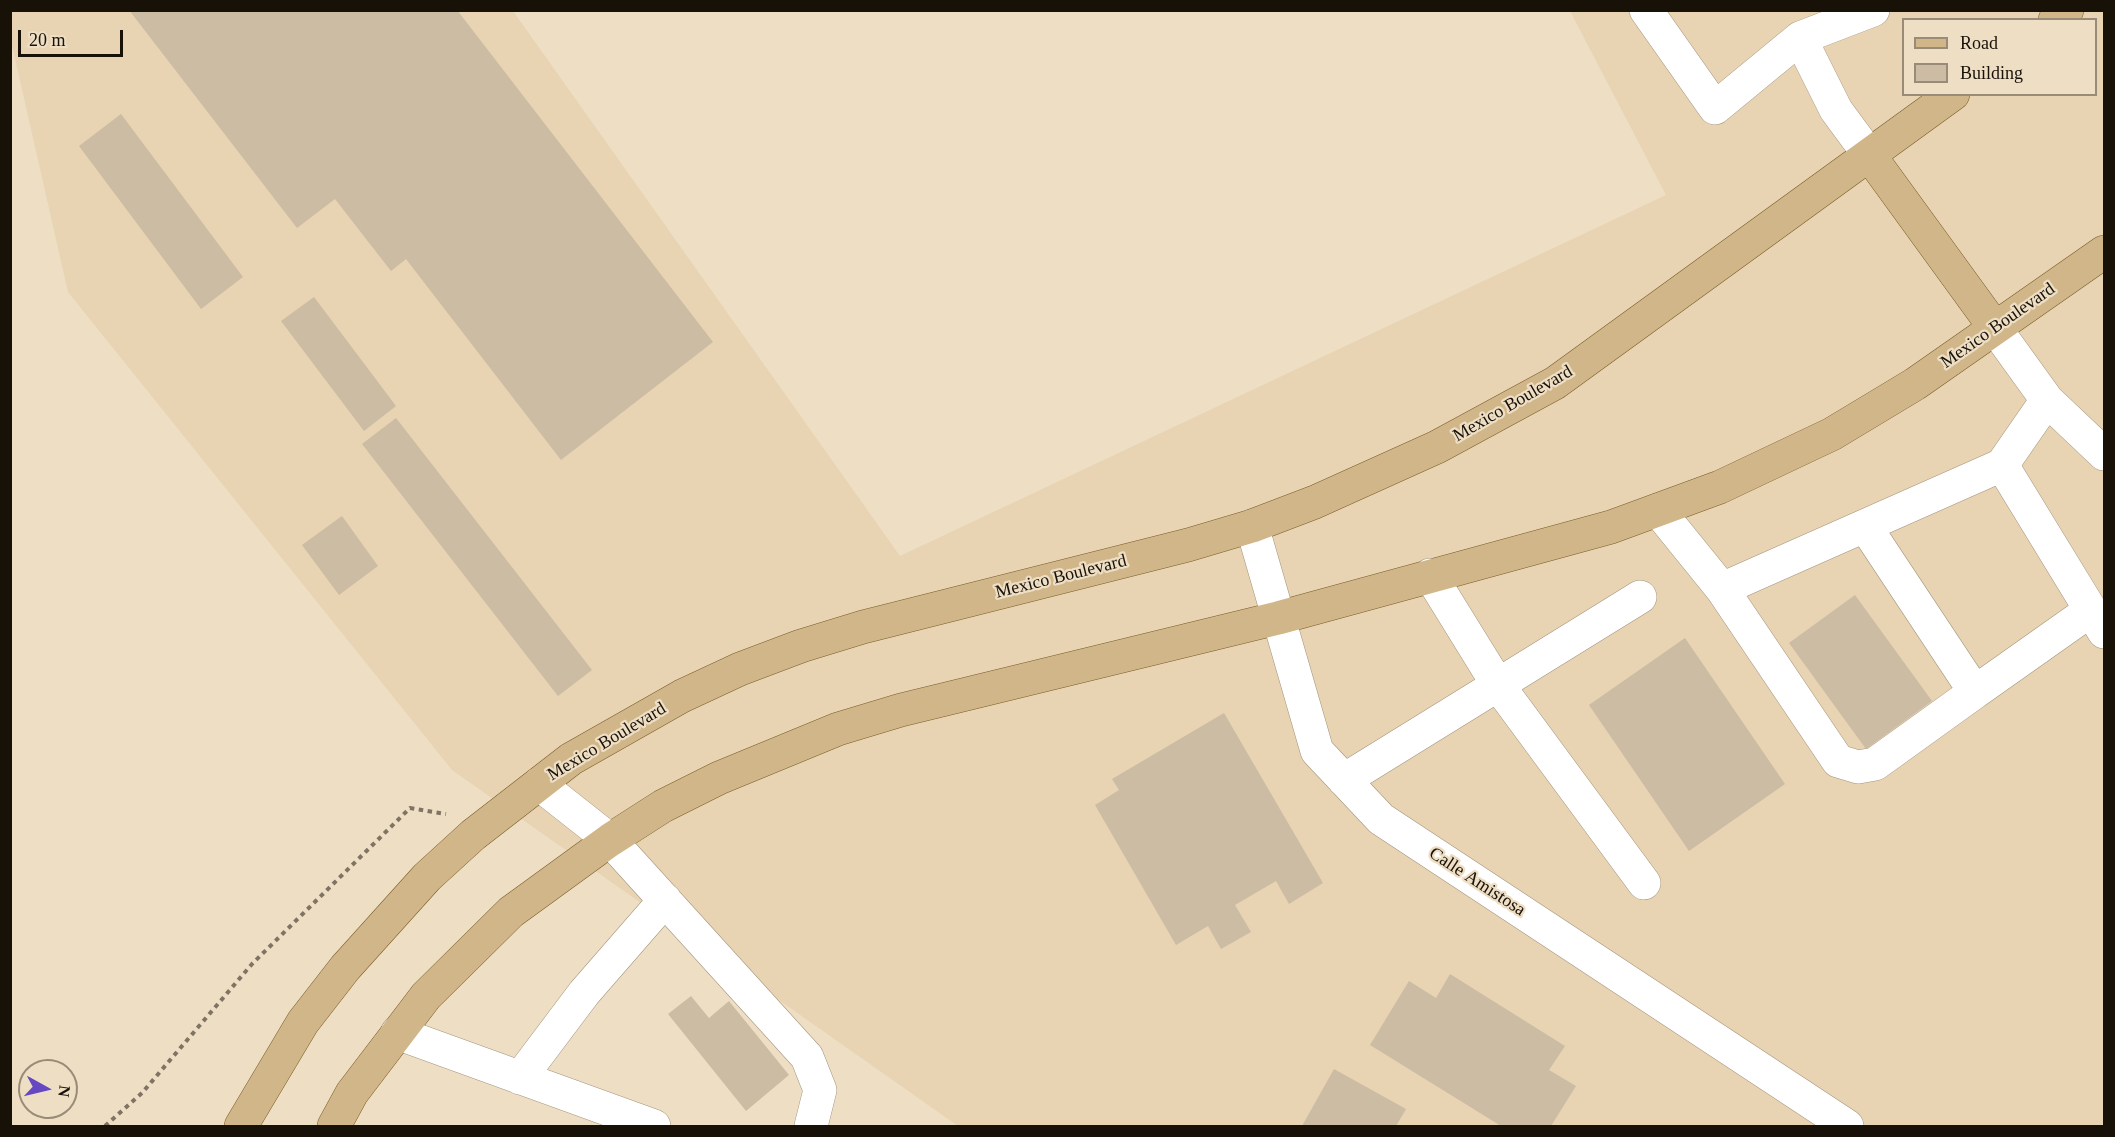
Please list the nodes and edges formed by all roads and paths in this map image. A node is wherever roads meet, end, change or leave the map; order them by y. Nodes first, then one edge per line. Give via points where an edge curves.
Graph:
1 (1646, 10) edge
2 (1873, 10) edge
3 (1800, 39) junction
4 (1950, 96) edge
5 (1870, 156) junction
6 (2104, 252) edge
7 (1995, 328) junction
8 (2047, 400) junction
9 (2104, 454) edge
10 (2002, 465) junction
11 (1658, 510) junction
12 (1252, 526) junction
13 (1865, 526) junction
14 (1430, 575) junction
15 (1722, 590) junction
16 (1641, 597) dead end
17 (1278, 618) junction
18 (2098, 621) edge
19 (1498, 685) junction
20 (1975, 692) junction
21 (1344, 780) junction
22 (539, 784) junction
23 (491, 822) junction
24 (610, 840) junction
25 (1644, 883) dead end
26 (665, 900) junction
27 (397, 1033) junction
28 (520, 1078) junction
29 (105, 1126) edge
30 (241, 1126) edge
31 (334, 1126) edge
32 (654, 1126) edge
33 (811, 1126) edge
34 (1847, 1126) edge

1 - 3 street via 1715,108
2 - 3 street
3 - 5 street via 1836,110
4 - 5 main road, Mexico Boulevard
5 - 7 main road
5 - 12 main road, Mexico Boulevard via 1556,383 1437,447
6 - 7 main road, Mexico Boulevard
7 - 8 street
7 - 11 main road, Mexico Boulevard via 1915,384 1832,434 1720,487
8 - 9 street
8 - 10 street
10 - 13 street
10 - 18 street
11 - 14 main road, Mexico Boulevard via 1611,528
11 - 15 street
12 - 17 street, Calle Amistosa
12 - 22 main road, Mexico Boulevard via 801,646 682,696 571,759
13 - 15 street
13 - 20 street
14 - 17 main road, Mexico Boulevard
14 - 19 street
15 - 20 street via 1838,761 1858,767 1875,764
16 - 19 street
17 - 21 street, Calle Amistosa via 1317,751
17 - 24 main road, Mexico Boulevard via 901,710 838,729 719,778 663,806
18 - 20 street
19 - 21 street
19 - 25 street
21 - 34 street, Calle Amistosa via 1381,819
22 - 23 main road, Mexico Boulevard
22 - 24 street
23 - 29 path via 410,808 252,964 142,1093
23 - 30 main road, Mexico Boulevard via 427,877 345,968 303,1022
24 - 26 street
24 - 27 main road, Mexico Boulevard via 511,912 426,996
26 - 28 street via 584,993
26 - 33 street via 807,1057 820,1090
27 - 28 street
27 - 31 main road, Mexico Boulevard via 352,1093
28 - 32 street

